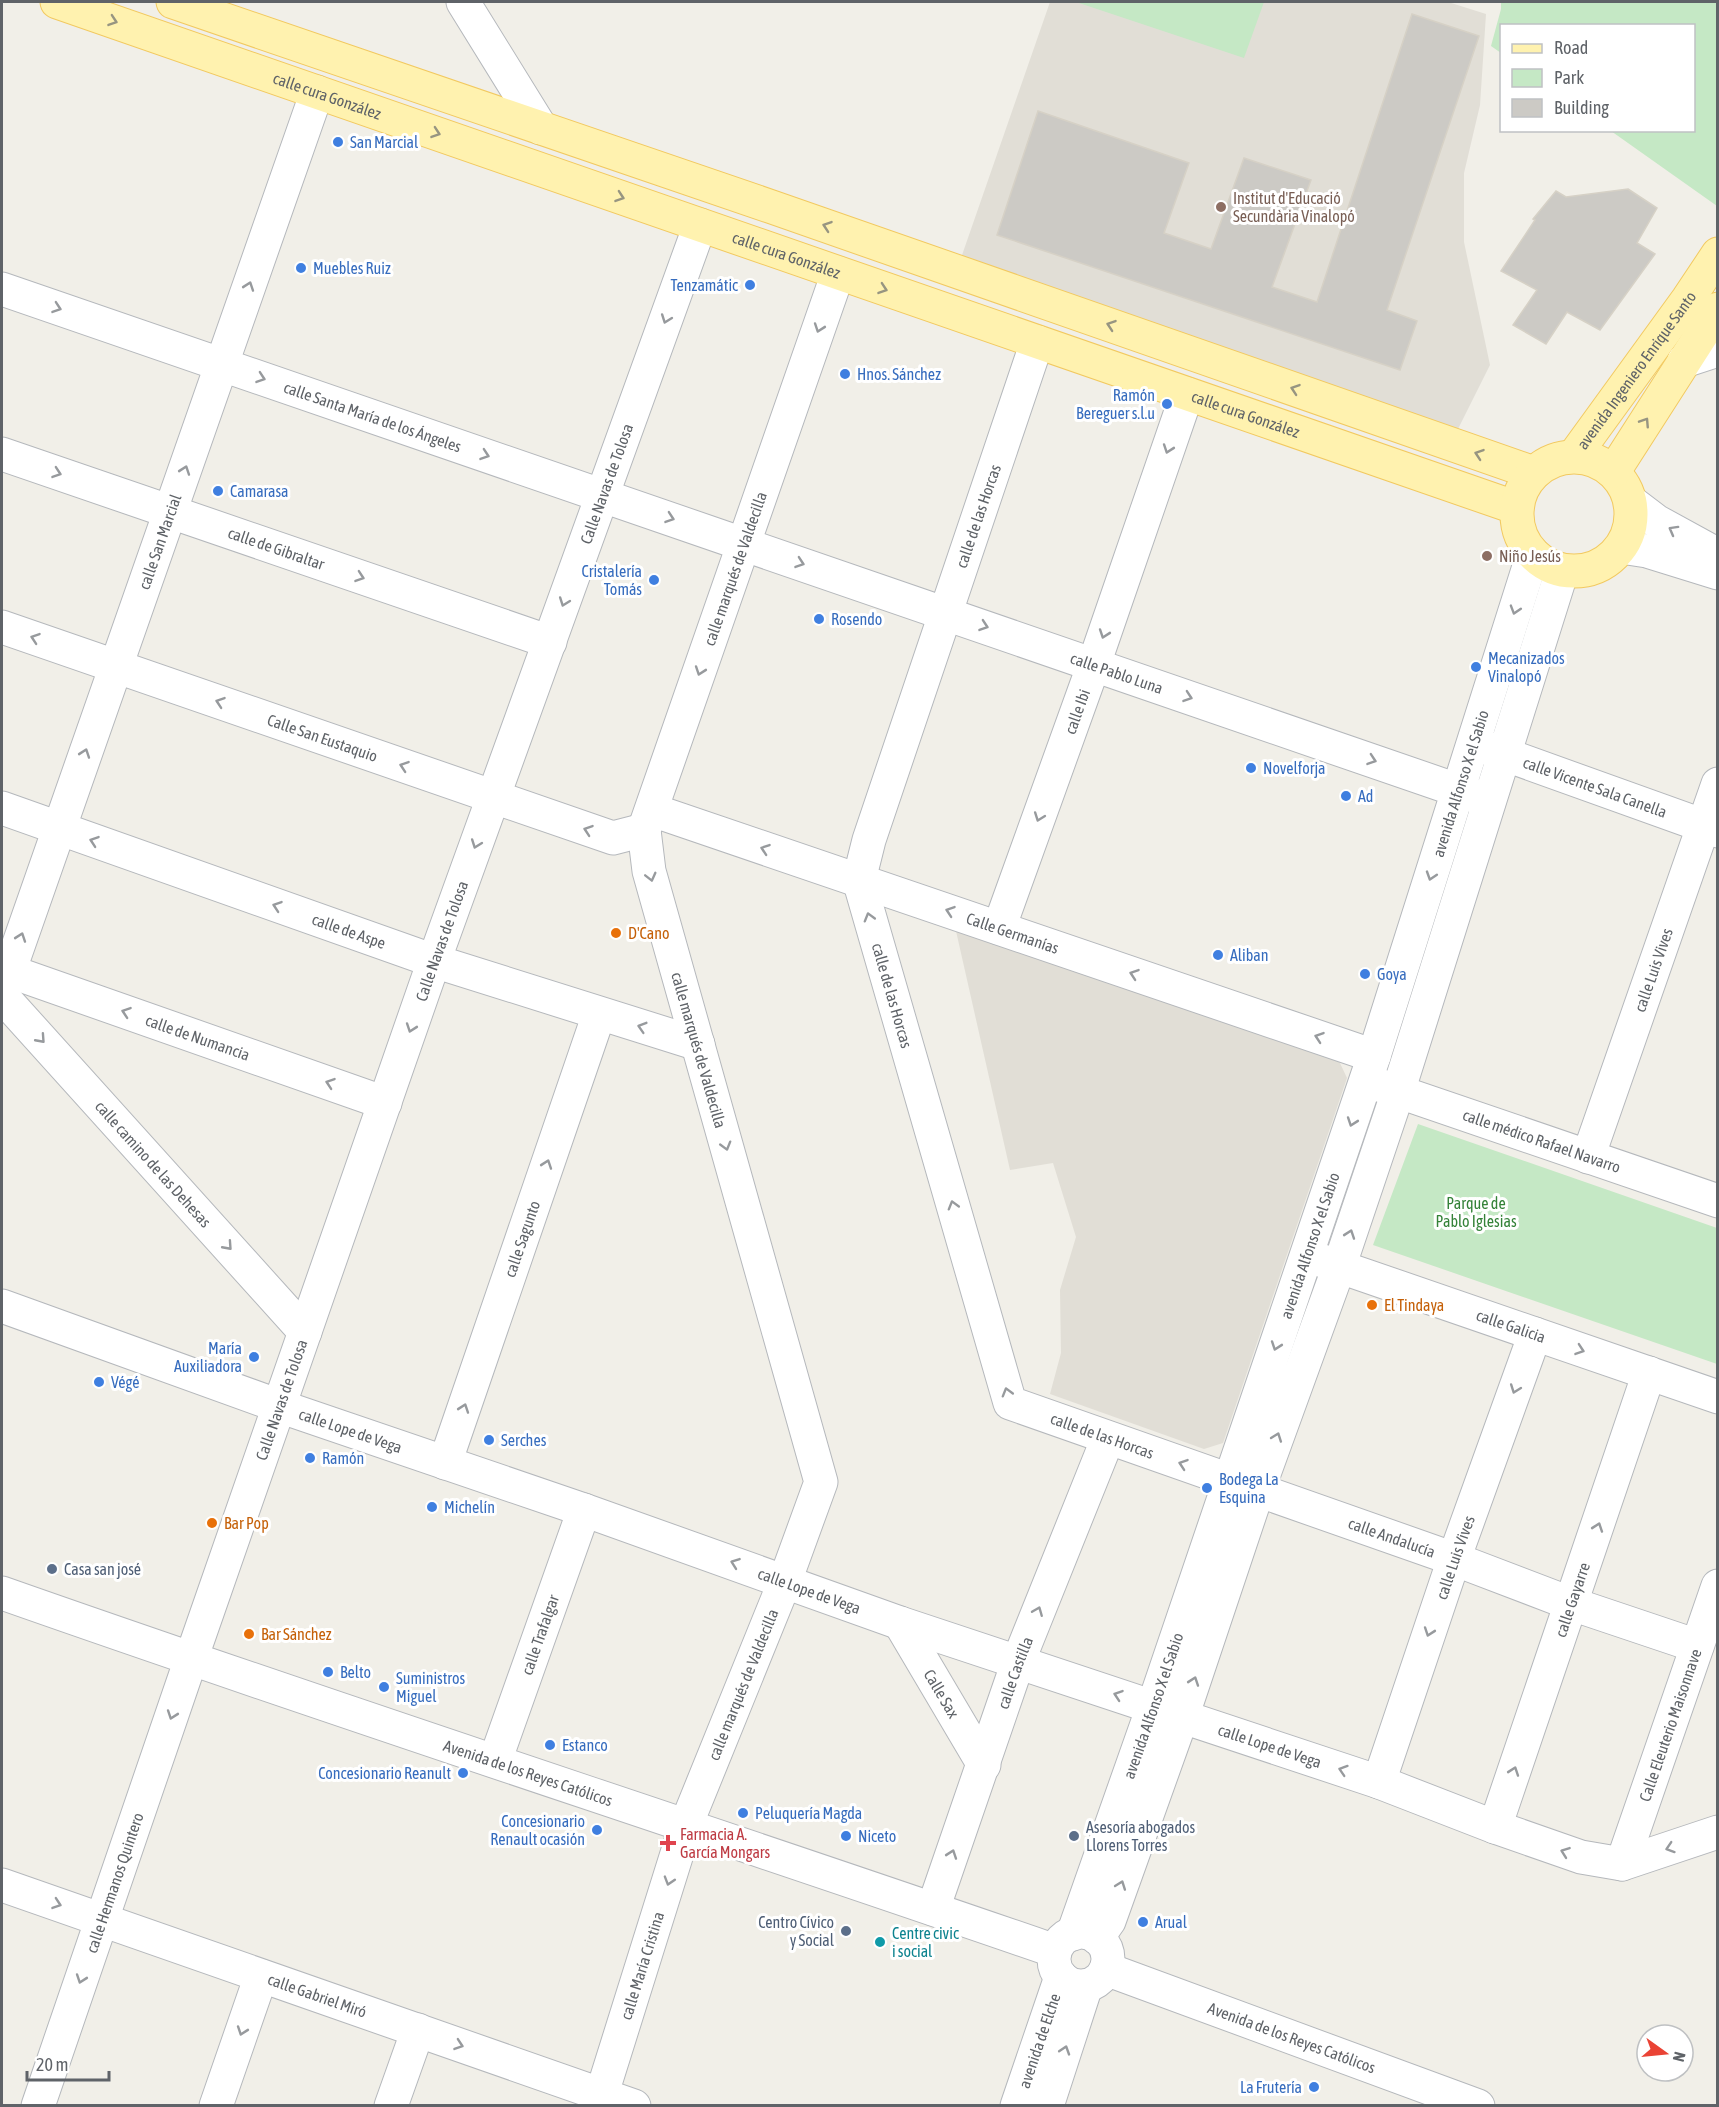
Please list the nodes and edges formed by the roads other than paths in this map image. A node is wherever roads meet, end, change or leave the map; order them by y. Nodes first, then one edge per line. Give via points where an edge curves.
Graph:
1 (57, 2) edge
2 (173, 2) edge
3 (463, 2) edge
4 (317, 92) junction
5 (541, 128) junction
6 (700, 225) junction
7 (1718, 254) edge
8 (838, 273) junction
9 (2, 290) edge
10 (1718, 309) edge
11 (1037, 342) junction
12 (1718, 350) edge
13 (1684, 361) junction
14 (221, 365) junction
15 (1186, 394) junction
16 (2, 454) edge
17 (1574, 456) junction
18 (1614, 471) junction
19 (1534, 473) junction
20 (602, 496) junction
21 (1631, 502) junction
22 (1517, 508) junction
23 (170, 512) junction
24 (744, 544) junction
25 (1621, 547) junction
26 (1533, 554) junction
27 (1718, 555) edge
28 (1562, 571) junction
29 (1718, 573) edge
30 (946, 613) junction
31 (2, 627) edge
32 (550, 642) junction
33 (1094, 664) junction
34 (116, 667) junction
35 (1474, 743) junction
36 (1504, 754) junction
37 (1718, 783) edge
38 (1459, 790) junction
39 (493, 797) junction
40 (1490, 801) junction
41 (2, 808) edge
42 (648, 820) junction
43 (59, 828) junction
44 (1710, 828) edge
45 (859, 880) junction
46 (999, 928) junction
47 (434, 961) junction
48 (4, 986) edge
49 (598, 1014) junction
50 (698, 1044) junction
51 (1370, 1068) junction
52 (1398, 1092) junction
53 (385, 1103) junction
54 (1588, 1156) junction
55 (1718, 1201) edge
56 (1306, 1256) junction
57 (1339, 1267) junction
58 (2, 1306) edge
59 (305, 1332) junction
60 (1535, 1334) junction
61 (1649, 1373) junction
62 (1718, 1397) edge
63 (279, 1406) junction
64 (1108, 1438) junction
65 (445, 1463) junction
66 (1245, 1485) junction
67 (584, 1510) junction
68 (1454, 1559) junction
69 (785, 1581) junction
70 (1718, 1586) edge
71 (2, 1593) edge
72 (1572, 1604) junction
73 (900, 1623) junction
74 (1697, 1646) junction
75 (191, 1659) junction
76 (1018, 1662) junction
77 (1167, 1712) junction
78 (495, 1761) junction
79 (984, 1765) junction
80 (1379, 1782) junction
81 (686, 1825) junction
82 (1495, 1827) junction
83 (1718, 1832) edge
84 (1622, 1864) junction
85 (2, 1885) edge
86 (933, 1909) junction
87 (102, 1920) junction
88 (1080, 1959) junction
89 (261, 1976) junction
90 (418, 2030) junction
91 (600, 2100) edge
92 (38, 2106) edge
93 (216, 2106) edge
94 (391, 2106) edge
95 (633, 2106) edge
96 (1017, 2106) edge
97 (1047, 2106) edge
98 (1478, 2106) edge

1 -> 4 main road, calle cura González
2 - 5 main road
3 - 5 street
4 -> 6 main road, calle cura González
14 -> 4 street, calle San Marcial
19 -> 5 main road
6 - 8 main road, calle cura González
6 -> 20 street, Calle Navas de Tolosa
7 - 17 main road, avenida Ingeniero Enrique Santo
8 -> 11 main road, calle cura González
8 -> 24 street, calle marqués de Valdecilla
9 -> 14 street, calle Santa María de los Ángeles
10 - 13 main road, avenida Ingeniero Enrique Santo
11 - 15 main road, calle cura González
11 - 30 street, calle de las Horcas
12 - 13 street, avenida Ingeniero Enrique Santo
18 -> 13 main road, avenida Ingeniero Enrique Santo
14 -> 20 street, calle Santa María de los Ángeles
23 -> 14 street, calle San Marcial
15 - 22 main road, calle cura González
15 -> 33 street, calle Ibi
16 -> 23 street, calle de Gibraltar
17 - 18 main road via 1589,458
17 - 19 main road via 1560,458
18 - 21 main road
19 - 22 main road via 1522,489
20 -> 24 street, calle Santa María de los Ángeles
20 -> 32 street, Calle Navas de Tolosa
21 - 25 main road via 1632,519
27 -> 21 street via 1656,521
22 - 26 main road via 1523,541
23 -> 32 street, calle de Gibraltar
23 - 34 street, calle San Marcial
24 -> 30 street, calle Pablo Luna
24 -> 42 street, calle marqués de Valdecilla
25 - 28 main road via 1601,566 1582,572
25 - 29 street
26 - 28 main road
26 -> 35 street, avenida Alfonso X el Sabio
28 - 36 street, avenida Alfonso X el Sabio
30 -> 33 street, calle Pablo Luna
30 - 45 street, calle de las Horcas
34 -> 31 street, Calle San Eustaquio
32 - 39 street, Calle Navas de Tolosa
33 -> 38 street, calle Pablo Luna
33 -> 46 street, calle Ibi
39 -> 34 street, Calle San Eustaquio
43 -> 34 street, calle San Marcial
35 - 36 street, calle Vicente Sala Canella
35 - 38 street, avenida Alfonso X el Sabio
36 - 40 street, avenida Alfonso X el Sabio
36 - 44 street, calle Vicente Sala Canella
37 - 44 street, calle Luis Vives
38 - 40 street, calle Pablo Luna
38 -> 51 street, avenida Alfonso X el Sabio
42 -> 39 street, Calle San Eustaquio via 613,838
39 -> 47 street, Calle Navas de Tolosa
40 - 52 street, avenida Alfonso X el Sabio
41 - 43 street, calle de Aspe
45 -> 42 street, Calle Germanías
42 -> 50 street, calle marqués de Valdecilla via 649,871
47 -> 43 street, calle de Aspe
48 -> 43 street, calle San Marcial
44 - 54 street, calle Luis Vives
46 -> 45 street, Calle Germanías
64 -> 45 street, calle de las Horcas via 1010,1403
51 -> 46 street, Calle Germanías
47 - 49 street, calle de Aspe
47 -> 53 street, Calle Navas de Tolosa
53 -> 48 street, calle de Numancia
48 -> 59 street, calle camino de las Dehesas
50 -> 49 street, calle de Aspe
65 -> 49 street, calle Sagunto
50 -> 69 street, calle marqués de Valdecilla via 821,1482
51 - 52 street, calle médico Rafael Navarro
51 -> 56 street, avenida Alfonso X el Sabio
52 - 54 street, calle médico Rafael Navarro
57 -> 52 street, avenida Alfonso X el Sabio
53 - 59 street, Calle Navas de Tolosa
54 - 55 street, calle médico Rafael Navarro
56 - 57 street, calle Galicia
56 -> 66 street, avenida Alfonso X el Sabio
57 - 60 street, calle Galicia
66 -> 57 street, avenida Alfonso X el Sabio
58 - 63 street, calle Lope de Vega
59 - 63 street, Calle Navas de Tolosa
60 -> 61 street, calle Galicia
60 -> 68 street, calle Luis Vives
61 - 62 street, calle Galicia
72 -> 61 street, calle Gayarre
63 - 65 street, calle Lope de Vega
63 - 75 street, Calle Navas de Tolosa
66 -> 64 street, calle de las Horcas
76 -> 64 street, calle Castilla
65 - 67 street, calle Lope de Vega
66 - 68 street, calle Andalucía
66 - 77 street, avenida Alfonso X el Sabio
69 -> 67 street, calle Lope de Vega
67 - 78 street, calle Trafalgar
68 - 72 street, calle Andalucía
68 -> 80 street, calle Luis Vives
69 - 73 street, calle Lope de Vega
69 - 81 street, calle marqués de Valdecilla
70 - 74 street, Calle Eleuterio Maisonnave
71 - 75 street, Avenida de los Reyes Católicos
72 - 74 street, calle Andalucía
82 -> 72 street, calle Gayarre
73 - 76 street, calle Lope de Vega
73 - 79 street, Calle Sax
74 - 84 street, Calle Eleuterio Maisonnave
75 - 78 street, Avenida de los Reyes Católicos
75 -> 87 street, calle Hermanos Quintero
77 -> 76 street, calle Lope de Vega
76 - 79 street, calle Castilla
80 -> 77 street, calle Lope de Vega
77 - 88 street, avenida Alfonso X el Sabio via 1108,1921
78 - 81 street, Avenida de los Reyes Católicos
86 -> 79 street, calle Castilla
80 - 82 street, calle Lope de Vega
81 - 86 street, Avenida de los Reyes Católicos
81 -> 91 street, calle María Cristina
84 -> 82 street, calle Lope de Vega via 1581,1857
83 -> 84 street
85 -> 87 street, calle Gabriel Miró
86 - 88 street, Avenida de los Reyes Católicos
87 - 89 street, calle Gabriel Miró
87 -> 92 street, calle Hermanos Quintero
88 - 96 street, avenida de Elche
97 -> 88 street, avenida de Elche
88 - 98 street, Avenida de los Reyes Católicos
89 - 90 street, calle Gabriel Miró
89 -> 93 street
90 -> 91 street, calle Gabriel Miró
90 - 94 street
91 - 95 street, calle Gabriel Miró

